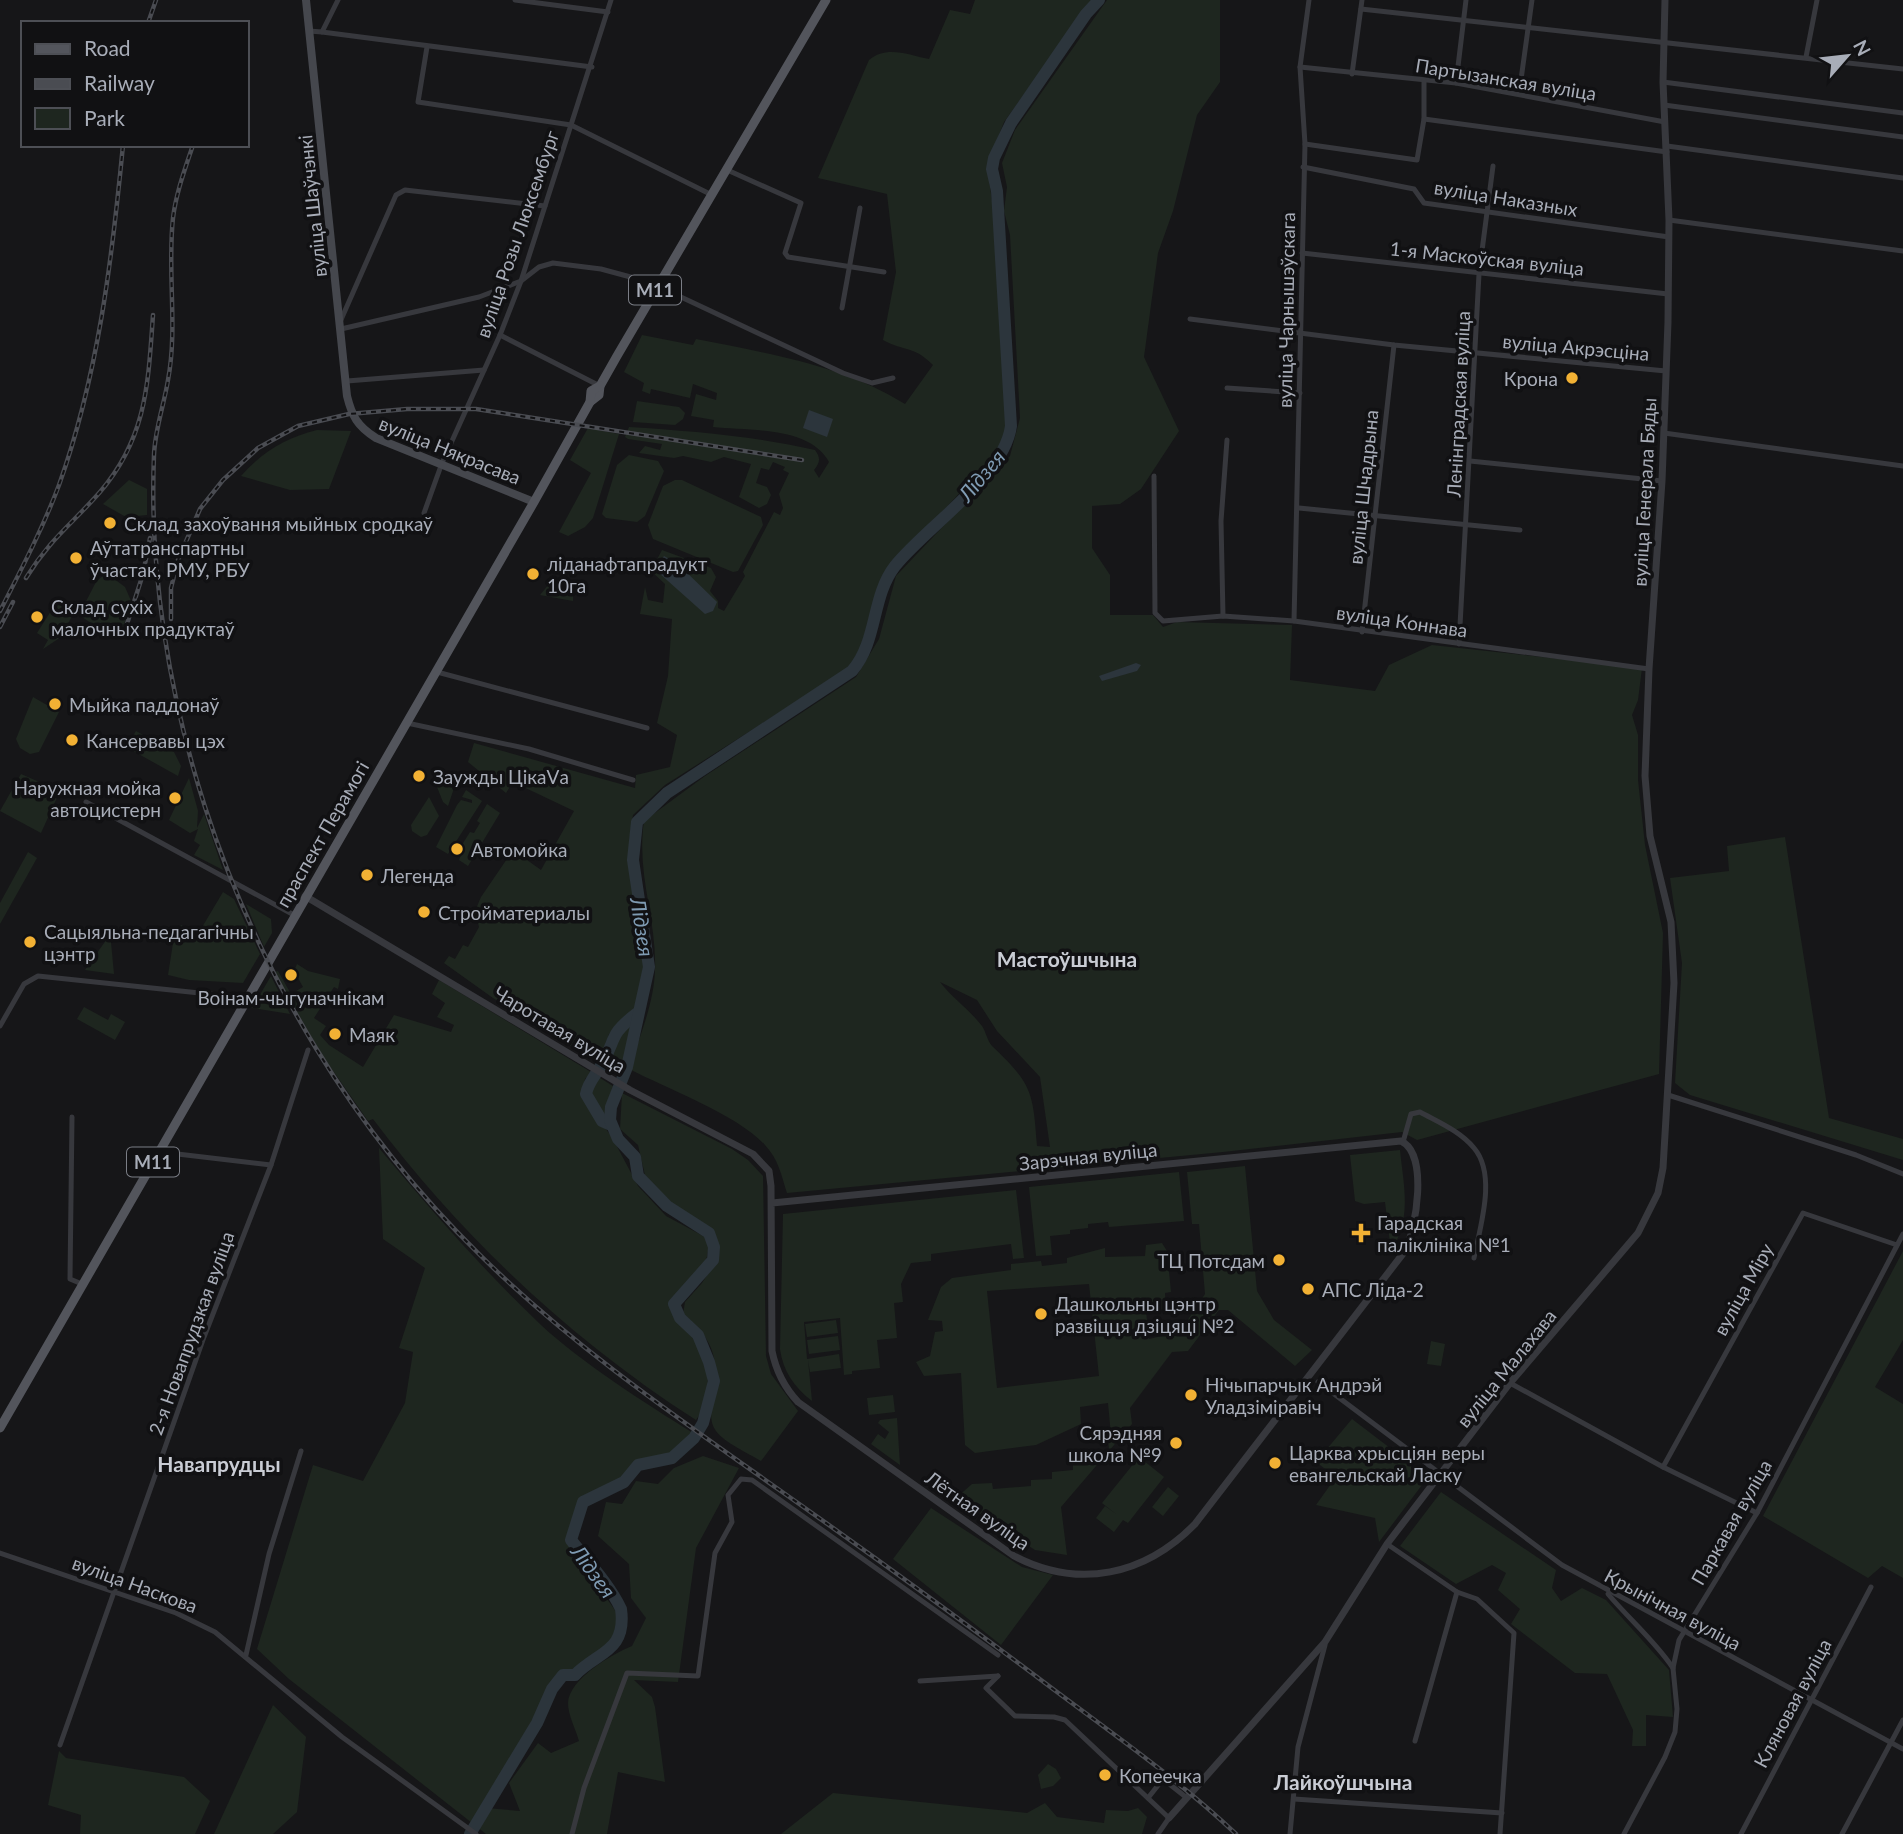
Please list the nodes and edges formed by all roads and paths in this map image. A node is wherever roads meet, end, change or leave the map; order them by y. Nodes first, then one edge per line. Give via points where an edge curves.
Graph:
1 (306, 0) edge
2 (338, 0) edge
3 (514, 0) edge
4 (611, 0) edge
5 (820, 0) edge
6 (826, 0) edge
7 (1309, 0) edge
8 (1362, 0) edge
9 (1466, 0) edge
10 (1532, 0) edge
11 (1665, 0) edge
12 (1817, 0) edge
13 (545, 2) edge
14 (1361, 9) junction
15 (608, 12) junction
16 (812, 21) junction
17 (1464, 21) junction
18 (1529, 29) junction
19 (309, 31) junction
20 (321, 32) junction
21 (1664, 43) junction
22 (427, 47) junction
23 (1806, 57) junction
24 (592, 67) junction
25 (1300, 68) junction
26 (1903, 69) edge
27 (1352, 74) junction
28 (1424, 81) junction
29 (1663, 82) junction
30 (1456, 83) junction
31 (1519, 94) junction
32 (1664, 104) junction
33 (1903, 113) edge
34 (1424, 119) junction
35 (1665, 122) junction
36 (571, 125) junction
37 (1903, 137) edge
38 (1305, 144) junction
39 (1667, 149) junction
40 (1493, 166) dead end
41 (1303, 167) junction
42 (725, 169) junction
43 (1903, 178) edge
44 (710, 194) junction
45 (545, 206) junction
46 (860, 208) dead end
47 (1487, 211) junction
48 (1669, 220) junction
49 (1670, 237) junction
50 (1903, 251) edge
51 (1302, 253) junction
52 (850, 267) junction
53 (884, 272) dead end
54 (1479, 274) junction
55 (522, 281) junction
56 (657, 286) junction
57 (1668, 294) junction
58 (842, 308) dead end
59 (1190, 319) dead end
60 (341, 325) junction
61 (1301, 333) junction
62 (500, 335) junction
63 (1394, 345) junction
64 (1476, 353) junction
65 (484, 370) junction
66 (1666, 371) junction
67 (893, 378) dead end
68 (346, 381) junction
69 (600, 386) junction
70 (1227, 388) dead end
71 (1300, 393) junction
72 (356, 424) joint
73 (1664, 433) junction
74 (1227, 440) dead end
75 (1471, 461) junction
76 (442, 463) junction
77 (1903, 466) edge
78 (1154, 476) dead end
79 (1662, 481) junction
80 (534, 502) junction
81 (1299, 508) junction
82 (424, 513) dead end
83 (1376, 518) junction
84 (1468, 527) junction
85 (1520, 530) dead end
86 (1223, 616) junction
87 (1294, 621) junction
88 (1362, 632) junction
89 (1459, 644) junction
90 (1649, 669) junction
91 (437, 672) junction
92 (407, 723) junction
93 (647, 728) dead end
94 (633, 780) dead end
95 (86, 802) dead end
96 (305, 896) junction
97 (295, 915) junction
98 (1674, 983) joint
99 (247, 998) junction
100 (0, 1027) edge
101 (308, 1050) dead end
102 (1668, 1095) junction
103 (72, 1117) dead end
104 (1405, 1143) junction
105 (161, 1149) junction
106 (271, 1165) junction
107 (1903, 1174) edge
108 (772, 1203) junction
109 (1903, 1234) edge
110 (1897, 1245) junction
111 (1474, 1258) dead end
112 (82, 1284) junction
113 (1318, 1382) dead end
114 (1510, 1383) junction
115 (0, 1428) edge
116 (301, 1451) dead end
117 (1663, 1467) junction
118 (1442, 1475) junction
119 (1757, 1513) junction
120 (1387, 1544) junction
121 (0, 1553) edge
122 (1871, 1587) dead end
123 (1606, 1591) junction
124 (1457, 1592) junction
125 (116, 1593) junction
126 (1684, 1633) junction
127 (1325, 1642) junction
128 (246, 1655) junction
129 (998, 1655) dead end
130 (1673, 1668) junction
131 (920, 1681) dead end
132 (1812, 1699) junction
133 (1903, 1720) edge
134 (1415, 1741) dead end
135 (1891, 1742) junction
136 (61, 1745) dead end
137 (1903, 1749) edge
138 (1189, 1795) junction
139 (1148, 1798) junction
140 (1294, 1799) junction
141 (1502, 1813) junction
142 (1169, 1818) junction
143 (476, 1834) edge
144 (572, 1834) edge
145 (1158, 1834) edge
146 (1290, 1834) edge
147 (1500, 1834) edge
148 (1623, 1834) edge
149 (1741, 1834) edge
150 (1842, 1834) edge

1 - 19 main road, вуліца Шаўчэнкі
2 - 20 street
3 - 13 street
4 - 15 street, вуліца Розы Люксембург
5 - 16 main road, праспект Перамогі / М11
6 - 16 main road, праспект Перамогі / М11
7 - 25 street, вуліца Чарнышэўскага
8 - 14 street
9 - 17 street
10 - 18 street
11 - 21 street, вуліца Генерала Бяды
12 - 23 street
13 - 15 street
14 - 17 street
14 - 27 street
15 - 24 street, вуліца Розы Люксембург
16 - 42 main road, праспект Перамогі / М11
17 - 18 street
17 - 30 street
18 - 21 street
18 - 31 street
19 - 20 street
19 - 60 main road, вуліца Шаўчэнкі
20 - 22 street
21 - 23 street
21 - 29 street, вуліца Генерала Бяды
22 - 24 street
22 - 36 street via 418,102
23 - 26 street
24 - 36 street, вуліца Розы Люксембург
25 - 27 street, Партызанская вуліца
25 - 38 street, вуліца Чарнышэўскага
27 - 28 street, Партызанская вуліца
28 - 30 street, Партызанская вуліца
28 - 34 street
29 - 32 street, вуліца Генерала Бяды
29 - 33 street
30 - 31 street, Партызанская вуліца
31 - 35 street, Партызанская вуліца
32 - 35 street, вуліца Генерала Бяды
32 - 37 street
34 - 38 street via 1417,160
34 - 39 street
35 - 39 street, вуліца Генерала Бяды
36 - 44 street
36 - 45 street, вуліца Розы Люксембург
38 - 41 street, вуліца Чарнышэўскага
39 - 43 street
39 - 48 street, вуліца Генерала Бяды
40 - 47 street, Ленінградская вуліца
41 - 47 street, вуліца Наказных via 1413,189 1424,203
41 - 51 street, вуліца Чарнышэўскага
42 - 44 main road, праспект Перамогі / М11 via 720,185
42 - 52 street via 801,204 785,253 788,257
44 - 56 main road, праспект Перамогі / М11
45 - 55 street, вуліца Розы Люксембург
45 - 60 street via 405,190 396,195
46 - 52 street
47 - 49 street, вуліца Наказных
47 - 54 street, Ленінградская вуліца
48 - 49 street, вуліца Генерала Бяды
48 - 50 street
49 - 57 street, вуліца Генерала Бяды
51 - 54 street, 1-я Маскоўская вуліца
51 - 61 street, вуліца Чарнышэўскага
52 - 53 street
52 - 58 street
54 - 57 street, 1-я Маскоўская вуліца
54 - 64 street, Ленінградская вуліца
55 - 56 street via 553,262 601,269
55 - 60 street via 479,297
55 - 62 street, вуліца Розы Люксембург
56 - 67 street via 843,373 872,383
56 - 69 main road, праспект Перамогі / М11
57 - 66 street, вуліца Генерала Бяды
59 - 61 street, вуліца Акрэсціна
60 - 68 main road, вуліца Шаўчэнкі
61 - 63 street, вуліца Акрэсціна
61 - 71 street, вуліца Чарнышэўскага
62 - 65 street, вуліца Розы Люксембург
62 - 69 street
63 - 64 street, вуліца Акрэсціна
63 - 83 street, вуліца Шчадрына
64 - 66 street, вуліца Акрэсціна
64 - 75 street, Ленінградская вуліца
65 - 68 street
65 - 76 street, вуліца Розы Люксембург
66 - 73 street, вуліца Генерала Бяды
68 - 72 main road, вуліца Шаўчэнкі
69 - 80 main road, праспект Перамогі / М11
70 - 71 street
71 - 81 street, вуліца Чарнышэўскага
72 - 76 main road, вуліца Някрасава via 376,438
73 - 77 street
73 - 79 street, вуліца Генерала Бяды
74 - 86 street
75 - 79 street
75 - 84 street, Ленінградская вуліца
76 - 80 main road, вуліца Някрасава
76 - 82 street, вуліца Розы Люксембург
78 - 86 street, вуліца Коннава via 1155,613 1163,621
79 - 90 street, вуліца Генерала Бяды
80 - 91 main road, праспект Перамогі / М11
81 - 83 street
81 - 87 street, вуліца Чарнышэўскага
83 - 84 street
83 - 88 street, вуліца Шчадрына
84 - 85 street
84 - 89 street, Ленінградская вуліца
86 - 87 street, вуліца Коннава
87 - 88 street, вуліца Коннава
88 - 89 street, вуліца Коннава
89 - 90 street, вуліца Коннава
90 - 98 street, вуліца Генерала Бяды via 1645,786 1650,836 1671,922
91 - 92 main road, праспект Перамогі / М11
91 - 93 street
92 - 94 street via 529,749
92 - 96 main road, праспект Перамогі / М11
95 - 97 street
96 - 97 main road, праспект Перамогі / М11
96 - 108 street, Чаротавая вуліца via 630,1090 753,1154 769,1171
97 - 99 main road, праспект Перамогі / М11
98 - 102 street, вуліца Малахава
99 - 100 street via 38,976 24,984
99 - 105 main road, праспект Перамогі / М11
101 - 106 street, 2-я Новапрудзкая вуліца
102 - 107 street
102 - 114 street, вуліца Малахава via 1663,1168 1649,1214 1638,1233
103 - 112 street via 70,1279
104 - 108 street, Зарэчная вуліца
104 - 108 street, Лётная вуліца via 1412,1154 1418,1192 1414,1233 1378,1289 1195,1524 1145,1562 1099,1573 1042,1568 1014,1556 793,1397 779,1375 772,1351
104 - 111 street via 1411,1114 1420,1112 1459,1134 1482,1159 1486,1206
105 - 106 street
105 - 112 main road, праспект Перамогі / М11
106 - 125 street, 2-я Новапрудзкая вуліца via 204,1337
109 - 110 street, Паркавая вуліца
110 - 117 street, вуліца Міру via 1803,1213
110 - 119 street, Паркавая вуліца
112 - 115 main road, праспект Перамогі / М11
113 - 118 street, Крынічная вуліца
114 - 117 street
114 - 118 street, вуліца Малахава
116 - 128 street via 269,1554
117 - 119 street
118 - 120 street, вуліца Малахава
118 - 123 street, Крынічная вуліца via 1562,1565
119 - 126 street, Паркавая вуліца
120 - 124 street
120 - 127 street, вуліца Малахава
121 - 125 street, вуліца Наскова
122 - 132 street, Кляновая вуліца
123 - 126 street, Крынічная вуліца
123 - 130 street
124 - 134 street
124 - 141 street via 1477,1599 1514,1633
125 - 128 street, вуліца Наскова via 176,1613 215,1632
125 - 136 street, 2-я Новапрудзкая вуліца
126 - 130 street, Паркавая вуліца
126 - 132 street, Крынічная вуліца
127 - 138 street, вуліца Малахава
127 - 140 street via 1298,1747
128 - 143 street, вуліца Наскова via 342,1737
129 - 144 street via 752,1480 741,1479 728,1495 732,1522 715,1553 698,1676 627,1672
130 - 148 street, Паркавая вуліца via 1675,1732
131 - 139 street via 998,1676 986,1688 1015,1716 1065,1720
132 - 135 street, Крынічная вуліца
132 - 149 street, Кляновая вуліца
133 - 135 street
135 - 137 street, Крынічная вуліца
135 - 150 street
138 - 139 street via 1163,1779
138 - 142 street, вуліца Малахава
139 - 142 street
140 - 141 street
140 - 146 street
141 - 147 street
142 - 145 street

